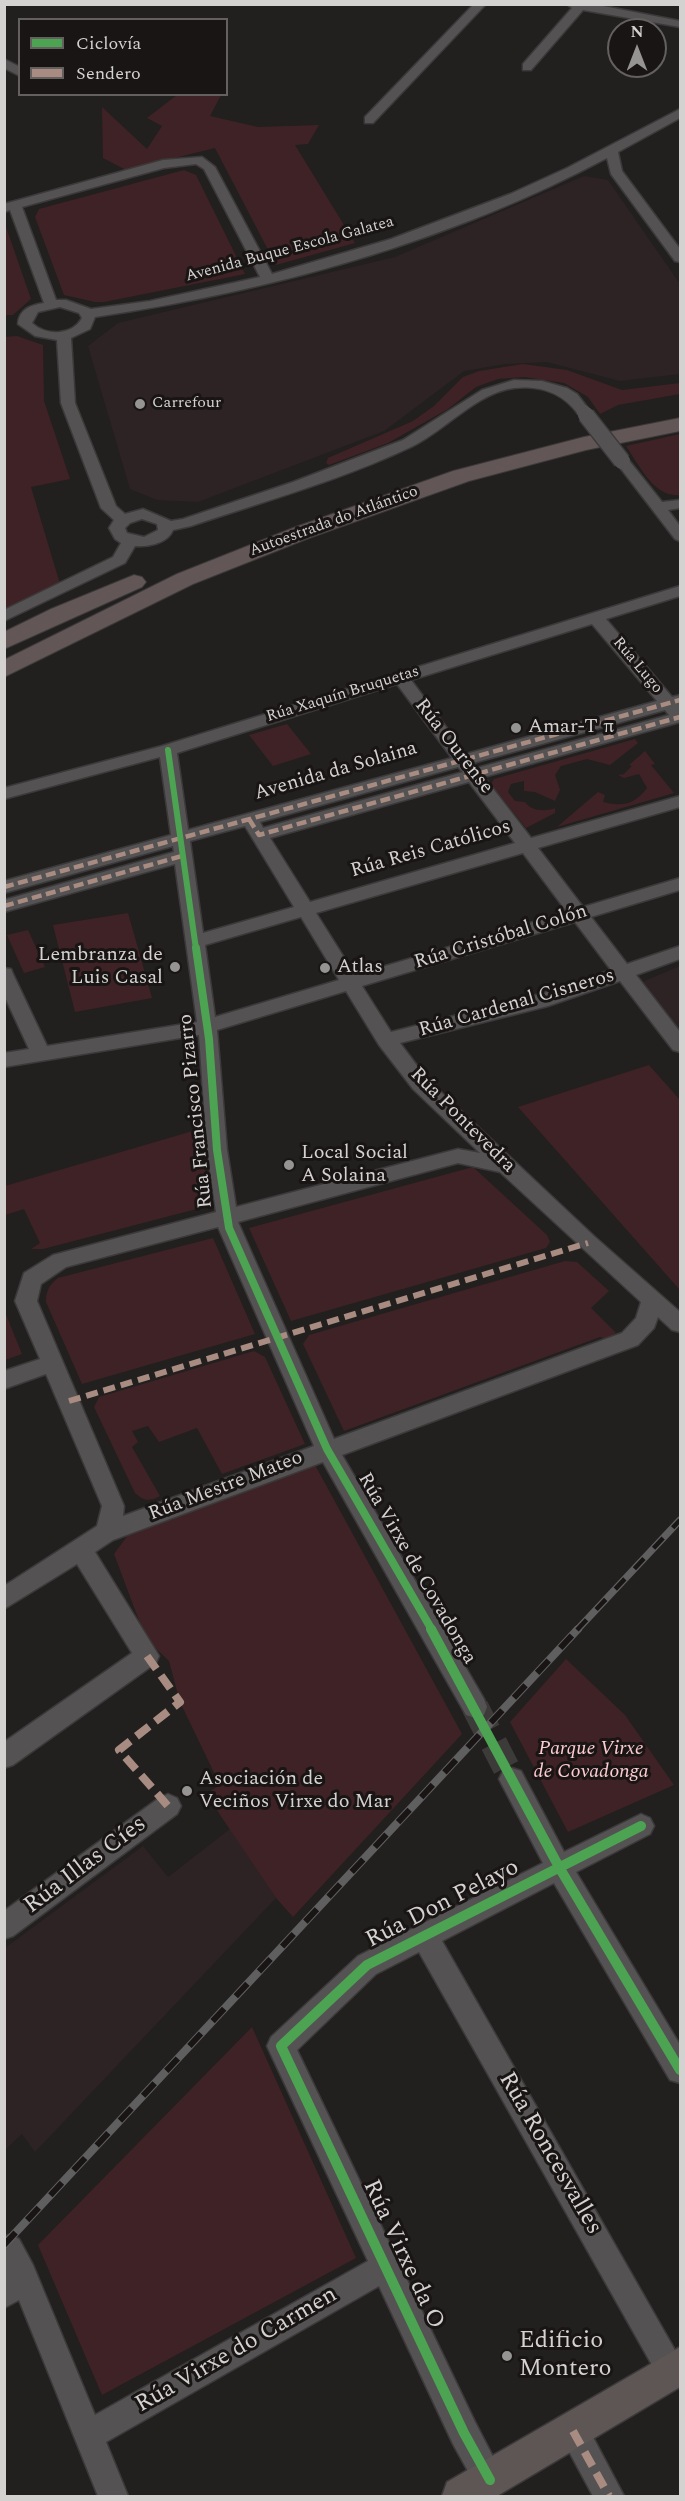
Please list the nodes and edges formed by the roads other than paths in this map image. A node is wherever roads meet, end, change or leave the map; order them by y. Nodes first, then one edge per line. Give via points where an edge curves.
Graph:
1 (481, 4) edge
2 (576, 5) edge
3 (681, 24) edge
4 (4, 62) edge
5 (527, 67) dead end
6 (18, 72) edge
7 (681, 112) edge
8 (369, 120) dead end
9 (611, 151) junction
10 (594, 160) junction
11 (571, 171) junction
12 (616, 176) junction
13 (10, 207) edge
14 (679, 254) edge
15 (267, 278) junction
16 (51, 304) junction
17 (88, 314) junction
18 (64, 335) junction
19 (681, 405) edge
20 (681, 425) edge
21 (398, 475) dead end
22 (367, 487) dead end
23 (681, 504) edge
24 (657, 507) junction
25 (123, 520) junction
26 (167, 526) junction
27 (681, 536) edge
28 (130, 541) junction
29 (681, 591) edge
30 (4, 616) edge
31 (594, 616) junction
32 (4, 642) edge
33 (4, 670) edge
34 (400, 678) junction
35 (675, 701) edge
36 (680, 717) edge
37 (168, 750) junction
38 (464, 760) junction
39 (475, 774) junction
40 (4, 794) edge
41 (681, 801) edge
42 (254, 827) junction
43 (529, 845) junction
44 (181, 848) junction
45 (681, 884) edge
46 (4, 887) edge
47 (4, 906) edge
48 (305, 910) junction
49 (579, 915) junction
50 (194, 942) junction
51 (681, 952) edge
52 (624, 973) junction
53 (4, 974) edge
54 (351, 984) junction
55 (205, 1027) junction
56 (386, 1040) junction
57 (681, 1045) edge
58 (41, 1053) junction
59 (4, 1060) edge
60 (459, 1124) junction
61 (458, 1156) junction
62 (504, 1165) junction
63 (226, 1217) junction
64 (652, 1299) junction
65 (681, 1324) edge
66 (52, 1363) junction
67 (4, 1380) edge
68 (327, 1449) junction
69 (113, 1506) junction
70 (140, 1520) junction
71 (105, 1533) junction
72 (80, 1549) junction
73 (4, 1599) edge
74 (475, 1707) tunnel mouth
75 (4, 1757) edge
76 (513, 1779) tunnel mouth
77 (168, 1806) dead end
78 (641, 1826) dead end
79 (559, 1867) junction
80 (4, 1927) edge
81 (425, 1936) junction
82 (281, 2046) joint
83 (681, 2070) edge
84 (386, 2266) junction
85 (12, 2273) edge
86 (676, 2368) edge
87 (573, 2431) junction
88 (88, 2435) junction
89 (475, 2488) edge
90 (113, 2496) edge
91 (609, 2496) edge

1 - 8 street
2 - 3 street
2 - 5 street
4 - 6 street
7 - 9 street, Avenida Buque Escola Galatea
9 - 10 street, Avenida Buque Escola Galatea
9 - 12 street
10 - 11 street, Avenida Buque Escola Galatea
10 - 12 street via 590,165 593,168
11 - 12 street
11 - 15 street, Avenida Buque Escola Galatea via 379,248
12 - 14 street
13 - 15 street via 164,164 198,160 209,167
13 - 16 street
15 - 17 street, Avenida Buque Escola Galatea
16 - 17 street via 70,304
16 - 18 street via 28,314 20,324 44,335
17 - 18 street via 85,327
18 - 25 street via 68,403 109,508
19 - 21 highway, Autoestrada do Atlántico via 497,444
20 - 33 highway, Autoestrada do Atlántico via 584,444 461,476 301,533 184,579
22 - 32 highway, Autoestrada do Atlántico via 263,527
23 - 24 street
24 - 26 street, bridge via 568,394 544,386 514,384 486,391 411,442 372,459 186,523
24 - 27 street
25 - 26 street via 132,515 151,515
25 - 28 street via 118,533
26 - 28 street via 155,540
28 - 30 street via 119,560
29 - 31 street, Rúa Xaquín Bruquetas
31 - 34 street, Rúa Xaquín Bruquetas
31 - 35 street, Rúa Lugo
34 - 37 street, Rúa Xaquín Bruquetas
34 - 38 street, Rúa Ourense
35 - 36 street, Rúa Lugo
35 - 38 street, Avenida da Solaina
36 - 39 street, Avenida da Solaina
37 - 40 street, Rúa Xaquín Bruquetas
37 - 44 street, Rúa Francisco Pizarro
38 - 39 street, Rúa Ourense
38 - 42 street, Avenida da Solaina
39 - 42 street, Avenida da Solaina
39 - 43 street, Rúa Ourense
41 - 43 street, Rúa Reis Católicos
42 - 44 street, Avenida da Solaina
42 - 48 street, Rúa Pontevedra
43 - 48 street, Rúa Reis Católicos
43 - 49 street, Rúa Ourense
44 - 46 street, Avenida da Solaina
44 - 47 street, Avenida da Solaina
44 - 50 street, Rúa Francisco Pizarro
45 - 49 street, Rúa Cristóbal Colón
48 - 50 street, Rúa Reis Católicos
48 - 54 street, Rúa Pontevedra
49 - 52 street, Rúa Ourense
49 - 54 street, Rúa Cristóbal Colón
50 - 55 street, Rúa Francisco Pizarro
51 - 52 street, Rúa Cardenal Cisneros
52 - 56 street, Rúa Cardenal Cisneros via 548,999
52 - 57 street, Rúa Ourense
53 - 58 street
54 - 55 street, Rúa Cristóbal Colón
54 - 56 street, Rúa Pontevedra
55 - 58 street, Rúa Cristóbal Colón
55 - 63 street, Rúa Francisco Pizarro
56 - 60 street, Rúa Pontevedra via 420,1084
58 - 59 street, Rúa Cristóbal Colón
60 - 61 street via 466,1140
60 - 62 street, Rúa Pontevedra
61 - 62 street
61 - 63 street
62 - 64 street, Rúa Pontevedra
63 - 66 street via 60,1261 32,1279 26,1301
63 - 68 street, Rúa Francisco Pizarro
64 - 65 street, Rúa Pontevedra
64 - 68 street, Rúa Mestre Mateo via 646,1322 630,1339
66 - 67 street
66 - 69 street
68 - 70 street, Rúa Mestre Mateo
68 - 74 street, Rúa Virxe de Covadonga
69 - 70 street
69 - 71 street
70 - 71 street, Rúa Mestre Mateo
71 - 72 street, Rúa Mestre Mateo
72 - 73 street, Rúa Mestre Mateo
72 - 75 street via 147,1656
76 - 79 street
77 - 80 street, Rúa Illas Cíes
78 - 79 street, Rúa Don Pelayo
79 - 81 street, Rúa Don Pelayo
79 - 83 street
81 - 82 street, Rúa Don Pelayo via 367,1965
81 - 86 street, Rúa Roncesvalles
82 - 84 street, Rúa Virxe da O
84 - 88 street, Rúa Virxe do Carmen
84 - 89 street, Rúa Virxe da O via 464,2433
85 - 88 street
86 - 87 main road
87 - 89 main road
87 - 91 street
88 - 90 street

